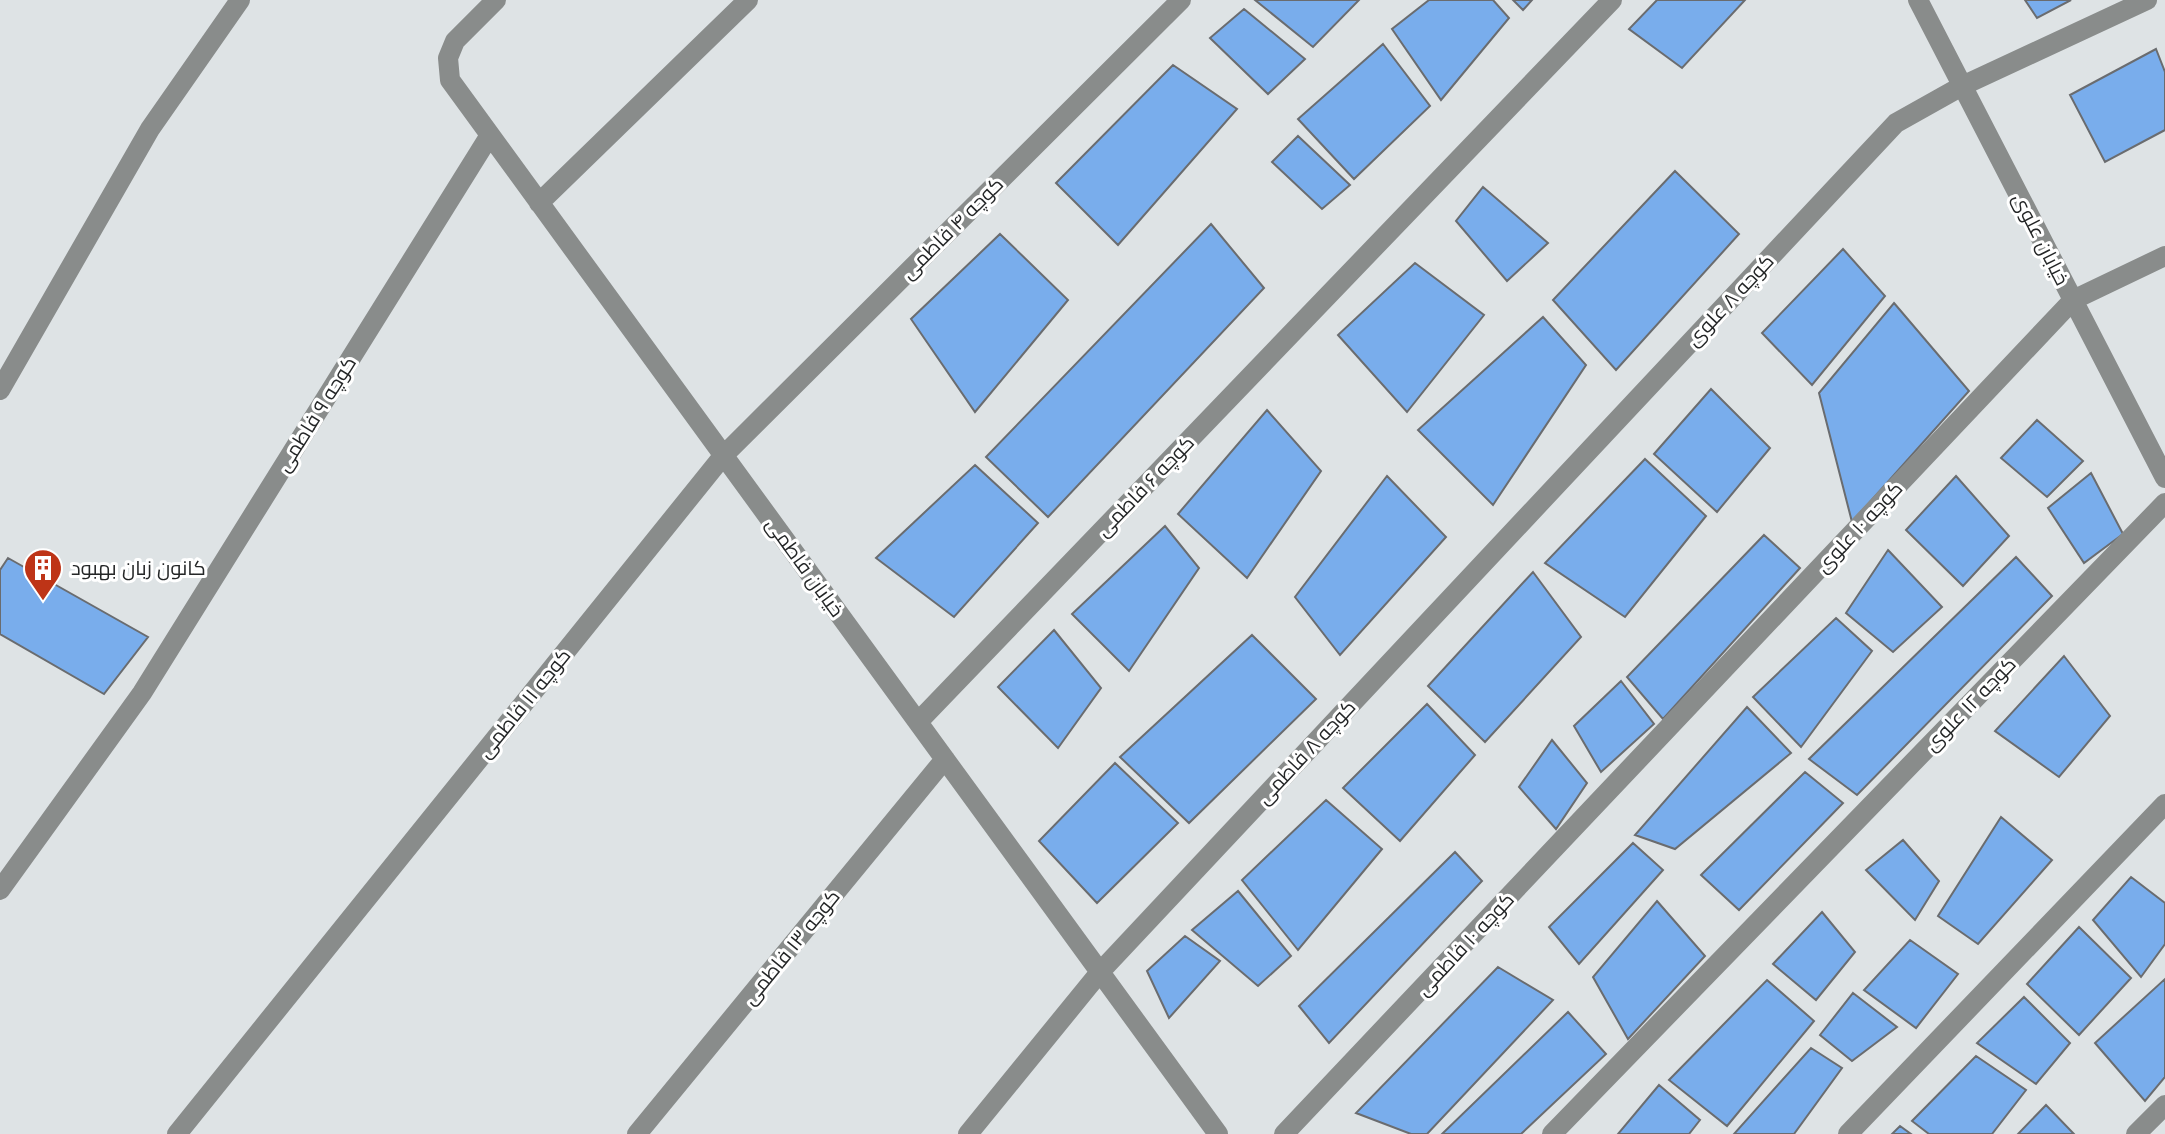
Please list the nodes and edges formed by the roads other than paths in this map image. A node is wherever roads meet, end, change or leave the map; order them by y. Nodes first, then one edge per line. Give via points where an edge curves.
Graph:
1 (240, 0) edge
2 (496, 0) edge
3 (748, 0) edge
4 (1181, 0) edge
5 (1612, 0) edge
6 (1918, 0) edge
7 (2147, 0) edge
8 (1962, 86) junction
9 (490, 135) junction
10 (539, 203) junction
11 (2165, 256) edge
12 (2073, 300) junction
13 (0, 390) edge
14 (723, 456) junction
15 (2165, 478) edge
16 (2165, 503) edge
17 (1513, 532) joint
18 (918, 722) junction
19 (1645, 753) joint
20 (945, 759) junction
21 (2165, 804) edge
22 (0, 890) edge
23 (1100, 972) junction
24 (2165, 1105) edge
25 (177, 1134) edge
26 (637, 1134) edge
27 (968, 1134) edge
28 (1218, 1134) edge
29 (1284, 1134) edge
30 (1552, 1134) edge
31 (1848, 1134) edge
32 (2136, 1134) edge

1 - 13 street via 150,129
2 - 9 street, خیابان فاطمی via 455,41 448,58 450,80
3 - 10 street
4 - 14 street, کوچه ۴ فاطمی
5 - 18 street, کوچه ۶ فاطمی
6 - 8 street, خیابان علوی
7 - 8 street, کوچه ۸ علوی
8 - 12 street, خیابان علوی
8 - 17 street, کوچه ۸ علوی via 1896,123
9 - 10 street, خیابان فاطمی
9 - 22 street, کوچه ۹ فاطمی via 142,693
10 - 14 street, خیابان فاطمی
11 - 12 street
12 - 15 street, خیابان علوی
12 - 19 street, کوچه ۱۰ علوی
14 - 18 street, خیابان فاطمی
14 - 25 street, کوچه ۱۱ فاطمی
16 - 30 street, کوچه ۱۲ علوی
17 - 23 street, کوچه ۸ فاطمی
18 - 20 street, خیابان فاطمی
19 - 29 street, کوچه ۱۰ فاطمی
20 - 23 street, خیابان فاطمی
20 - 26 street, کوچه ۱۳ فاطمی
21 - 31 street
23 - 27 street, کوچه ۸ فاطمی
23 - 28 street, خیابان فاطمی
24 - 32 street

